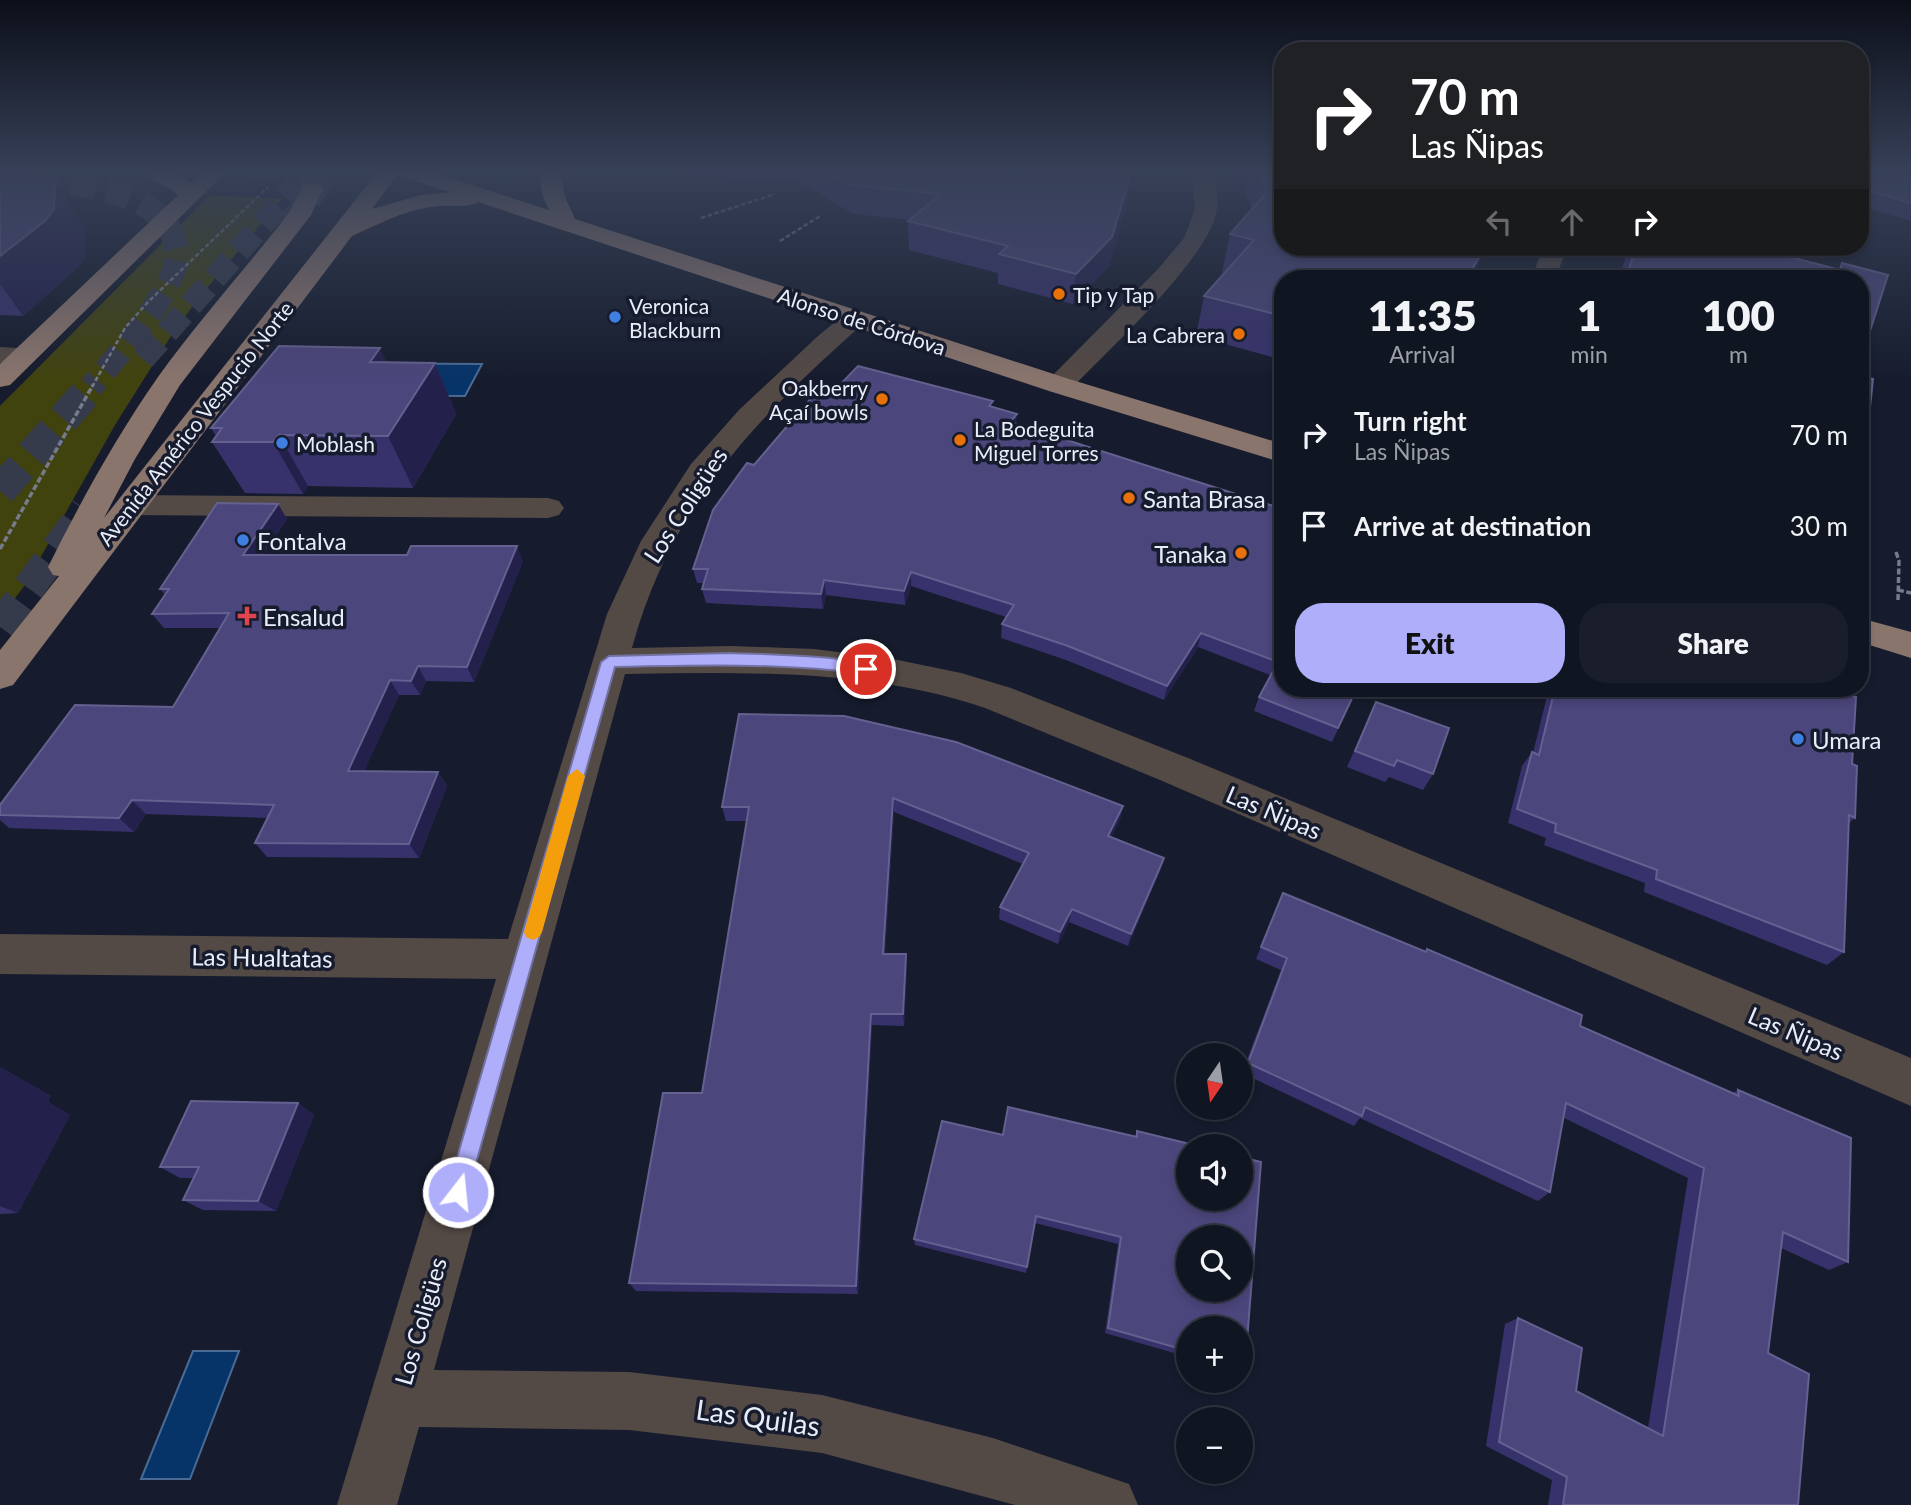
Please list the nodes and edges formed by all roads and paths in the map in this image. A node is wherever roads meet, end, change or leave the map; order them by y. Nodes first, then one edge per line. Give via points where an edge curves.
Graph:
1 (141, 240) edge
2 (212, 240) edge
3 (280, 240) tunnel mouth
4 (336, 240) edge
5 (616, 240) edge
6 (1195, 240) edge
7 (855, 318) junction
8 (13, 355) edge
9 (0, 379) edge
10 (1059, 385) junction
11 (1274, 451) edge
12 (515, 476) dead end
13 (131, 505) junction
14 (503, 507) junction
15 (548, 508) dead end
16 (0, 549) edge
17 (1898, 589) dead end
18 (1911, 593) edge
19 (36, 629) junction
20 (1869, 633) edge
21 (1911, 645) edge
22 (609, 662) junction
23 (0, 676) edge
24 (0, 954) edge
25 (525, 959) junction
26 (1911, 1082) edge
27 (398, 1398) junction
28 (367, 1505) edge
29 (1108, 1505) edge

1 - 8 main road
2 - 16 path via 125,328
3 - 19 main road via 185,359 129,442
4 - 13 main road, Avenida Américo Vespucio Norte
5 - 7 main road, Alonso de Córdova
6 - 10 street
7 - 10 main road, Alonso de Córdova
7 - 22 street, Los Coligües via 769,396 707,464 663,530 643,570
8 - 9 main road
10 - 11 main road, Alonso de Córdova
12 - 14 street
13 - 14 street
13 - 19 main road, Avenida Américo Vespucio Norte
14 - 15 street
17 - 18 path
19 - 23 main road, Avenida Américo Vespucio Norte
20 - 21 main road
22 - 25 street, Los Coligües
22 - 26 street, Las Ñipas via 814,662 892,672 998,698
24 - 25 street, Las Hualtatas
25 - 27 street, Los Coligües
27 - 28 street, Los Coligües
27 - 29 street, Las Quilas via 629,1401 822,1424 993,1468

